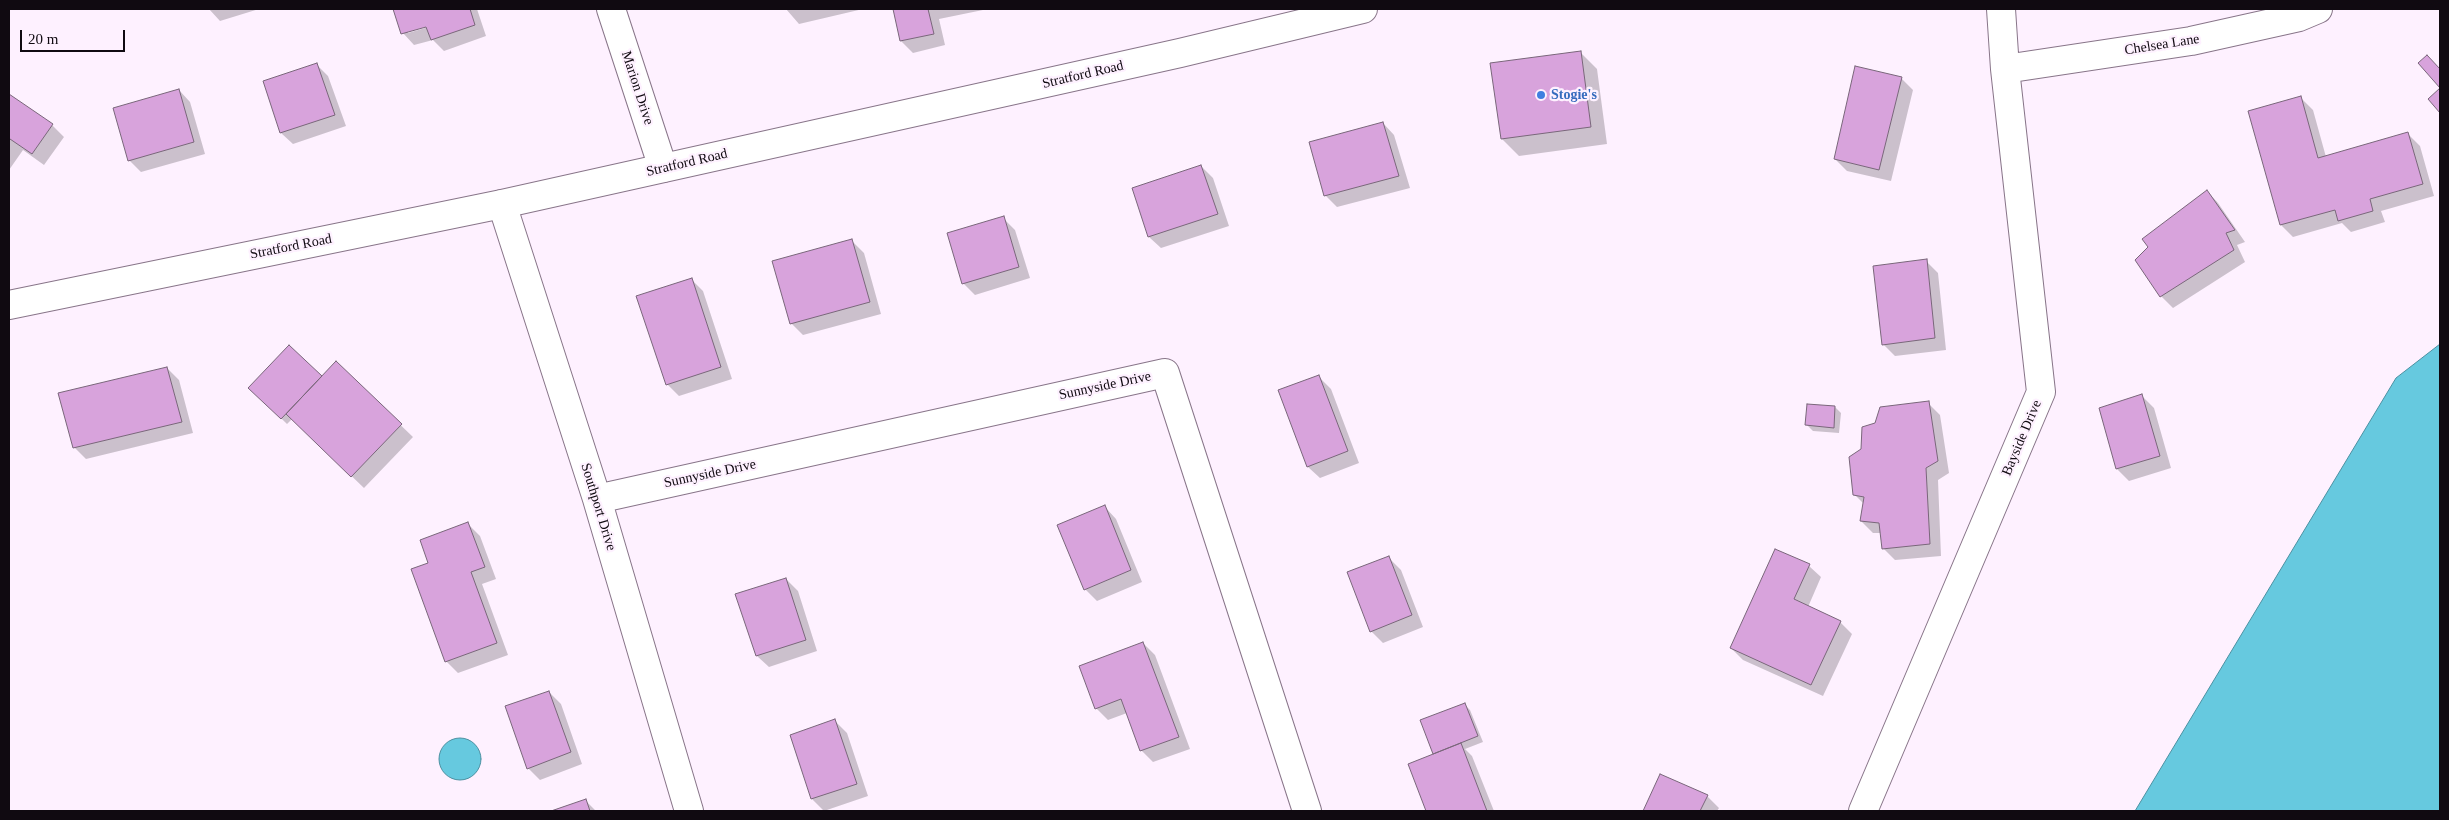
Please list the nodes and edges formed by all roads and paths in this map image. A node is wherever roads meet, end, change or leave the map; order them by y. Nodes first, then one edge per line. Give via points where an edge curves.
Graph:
1 (611, 9) edge
2 (1363, 9) edge
3 (2001, 9) edge
4 (2318, 9) edge
5 (2004, 69) junction
6 (663, 168) junction
7 (502, 204) junction
8 (9, 305) edge
9 (597, 499) junction
10 (689, 811) edge
11 (1307, 811) edge
12 (1863, 811) edge

1 - 6 street, Marion Drive
2 - 6 street, Stratford Road
3 - 5 street, Bayside Drive
4 - 5 street, Chelsea Lane via 2299,17 2191,41
5 - 12 street, Bayside Drive via 2041,392
6 - 7 street, Stratford Road
7 - 8 street, Stratford Road
7 - 9 street, Southport Drive
9 - 10 street, Southport Drive
9 - 11 street, Sunnyside Drive via 1165,373

